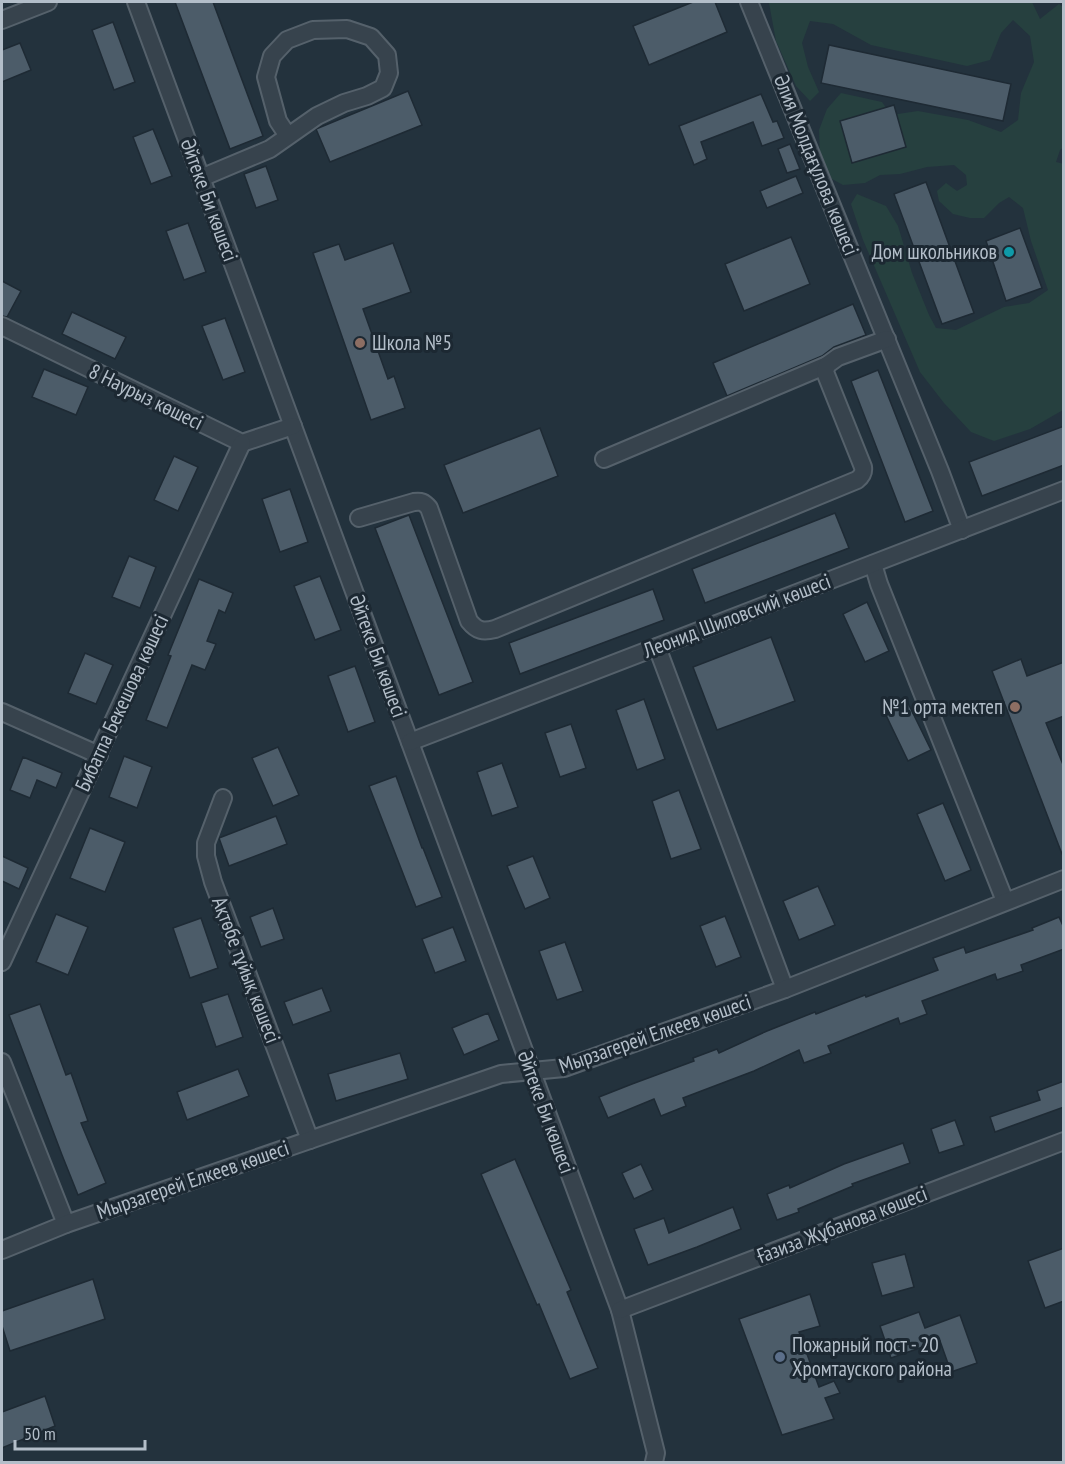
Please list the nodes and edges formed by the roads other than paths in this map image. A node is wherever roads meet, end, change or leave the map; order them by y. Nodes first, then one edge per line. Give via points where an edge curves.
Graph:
1 (48, 2) edge
2 (136, 2) edge
3 (750, 2) edge
4 (2, 20) edge
5 (288, 136) junction
6 (201, 178) junction
7 (2, 326) edge
8 (886, 339) junction
9 (827, 364) junction
10 (293, 426) junction
11 (242, 443) junction
12 (604, 459) dead end
13 (1064, 490) edge
14 (359, 518) dead end
15 (962, 530) junction
16 (873, 564) junction
17 (657, 647) junction
18 (2, 712) edge
19 (410, 742) junction
20 (99, 754) junction
21 (223, 798) dead end
22 (1064, 879) edge
23 (1005, 901) junction
24 (2, 963) edge
25 (785, 989) junction
26 (2, 1062) edge
27 (532, 1072) junction
28 (310, 1140) junction
29 (1064, 1141) edge
30 (66, 1224) junction
31 (2, 1250) edge
32 (620, 1310) junction
33 (654, 1462) edge

1 - 4 street
2 - 6 street, Әйтеке Би көшесі
3 - 8 street, Әлия Молдағұлова көшесі
5 - 5 street via 317,116 383,88 389,73 387,55 371,37 347,29 313,30 287,40 272,56 266,77 279,121
5 - 6 street via 270,149
6 - 10 street, Әйтеке Би көшесі
7 - 11 street, 8 Наурыз көшесі
8 - 9 street
8 - 15 street, Әлия Молдағұлова көшесі
9 - 12 street
9 - 14 street via 825,372 863,467 862,477 495,629 485,632 469,621 425,503 414,502
10 - 11 street
10 - 19 street, Әйтеке Би көшесі
11 - 20 street, Бибатпа Бекешова көшесі
13 - 15 street, Леонид Шиловский көшесі
15 - 16 street, Леонид Шиловский көшесі
16 - 17 street, Леонид Шиловский көшесі
16 - 23 street
17 - 19 street, Леонид Шиловский көшесі
17 - 25 street
18 - 20 street
19 - 27 street, Әйтеке Би көшесі
20 - 24 street, Бибатпа Бекешова көшесі
21 - 28 street, Ақтөбе тұйық көшесі via 206,843 206,856
22 - 23 street, Мырзагерей Елкеев көшесі
23 - 25 street, Мырзагерей Елкеев көшесі
25 - 27 street, Мырзагерей Елкеев көшесі via 564,1068
26 - 30 street
27 - 28 street, Мырзагерей Елкеев көшесі via 501,1074
27 - 32 street, Әйтеке Би көшесі
28 - 30 street, Мырзагерей Елкеев көшесі
29 - 32 street, Ғазиза Жұбанова көшесі
30 - 31 street, Мырзагерей Елкеев көшесі
32 - 33 street, Әйтеке Би көшесі via 656,1453

